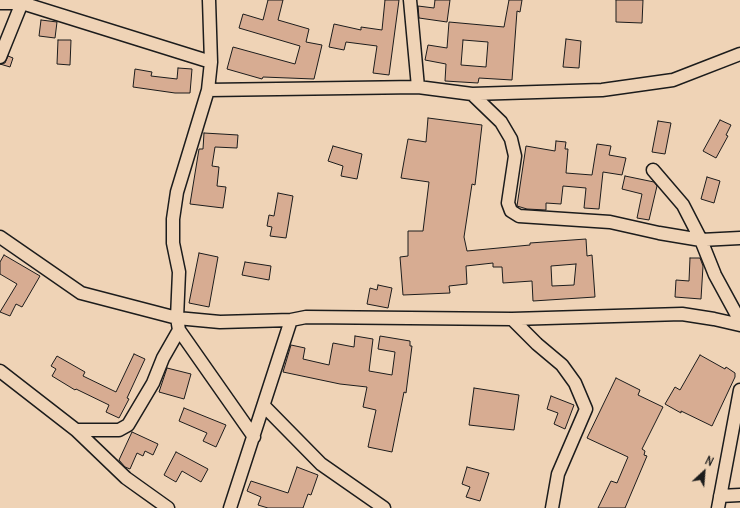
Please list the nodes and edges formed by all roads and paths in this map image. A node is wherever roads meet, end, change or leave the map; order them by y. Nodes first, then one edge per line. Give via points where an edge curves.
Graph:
1 (209, 0) edge
2 (410, 0) edge
3 (22, 1) edge
4 (0, 3) edge
5 (740, 54) edge
6 (0, 57) edge
7 (211, 62) junction
8 (418, 87) junction
9 (208, 90) junction
10 (472, 94) junction
11 (653, 170) dead end
12 (0, 237) edge
13 (740, 238) edge
14 (701, 240) junction
15 (512, 319) junction
16 (291, 320) junction
17 (740, 321) edge
18 (178, 324) junction
19 (740, 325) edge
20 (0, 371) edge
21 (740, 390) edge
22 (264, 406) junction
23 (76, 430) junction
24 (254, 437) junction
25 (740, 495) edge
26 (719, 502) edge
27 (168, 508) edge
28 (230, 508) edge
29 (384, 508) edge
30 (552, 508) edge

1 - 7 street
2 - 8 street
3 - 4 street
3 - 6 street
3 - 7 street
5 - 10 street via 673,80 602,90
7 - 9 street
8 - 9 street
8 - 10 street
9 - 18 street via 177,192 173,219 173,243 178,272
10 - 14 street via 501,122 511,139 515,156 508,204 511,211 519,216 610,222
11 - 14 street via 683,205
12 - 18 street via 81,293
13 - 14 street
14 - 17 street via 715,275
15 - 16 street via 306,317
15 - 19 street via 682,314
15 - 30 street via 562,364 575,384 586,409 558,474
16 - 18 street
16 - 22 street
18 - 23 street via 153,383 128,425 119,430
18 - 24 street
20 - 23 street
21 - 26 street
22 - 24 street
22 - 29 street via 321,464
23 - 27 street via 126,478
24 - 28 street
25 - 26 street

